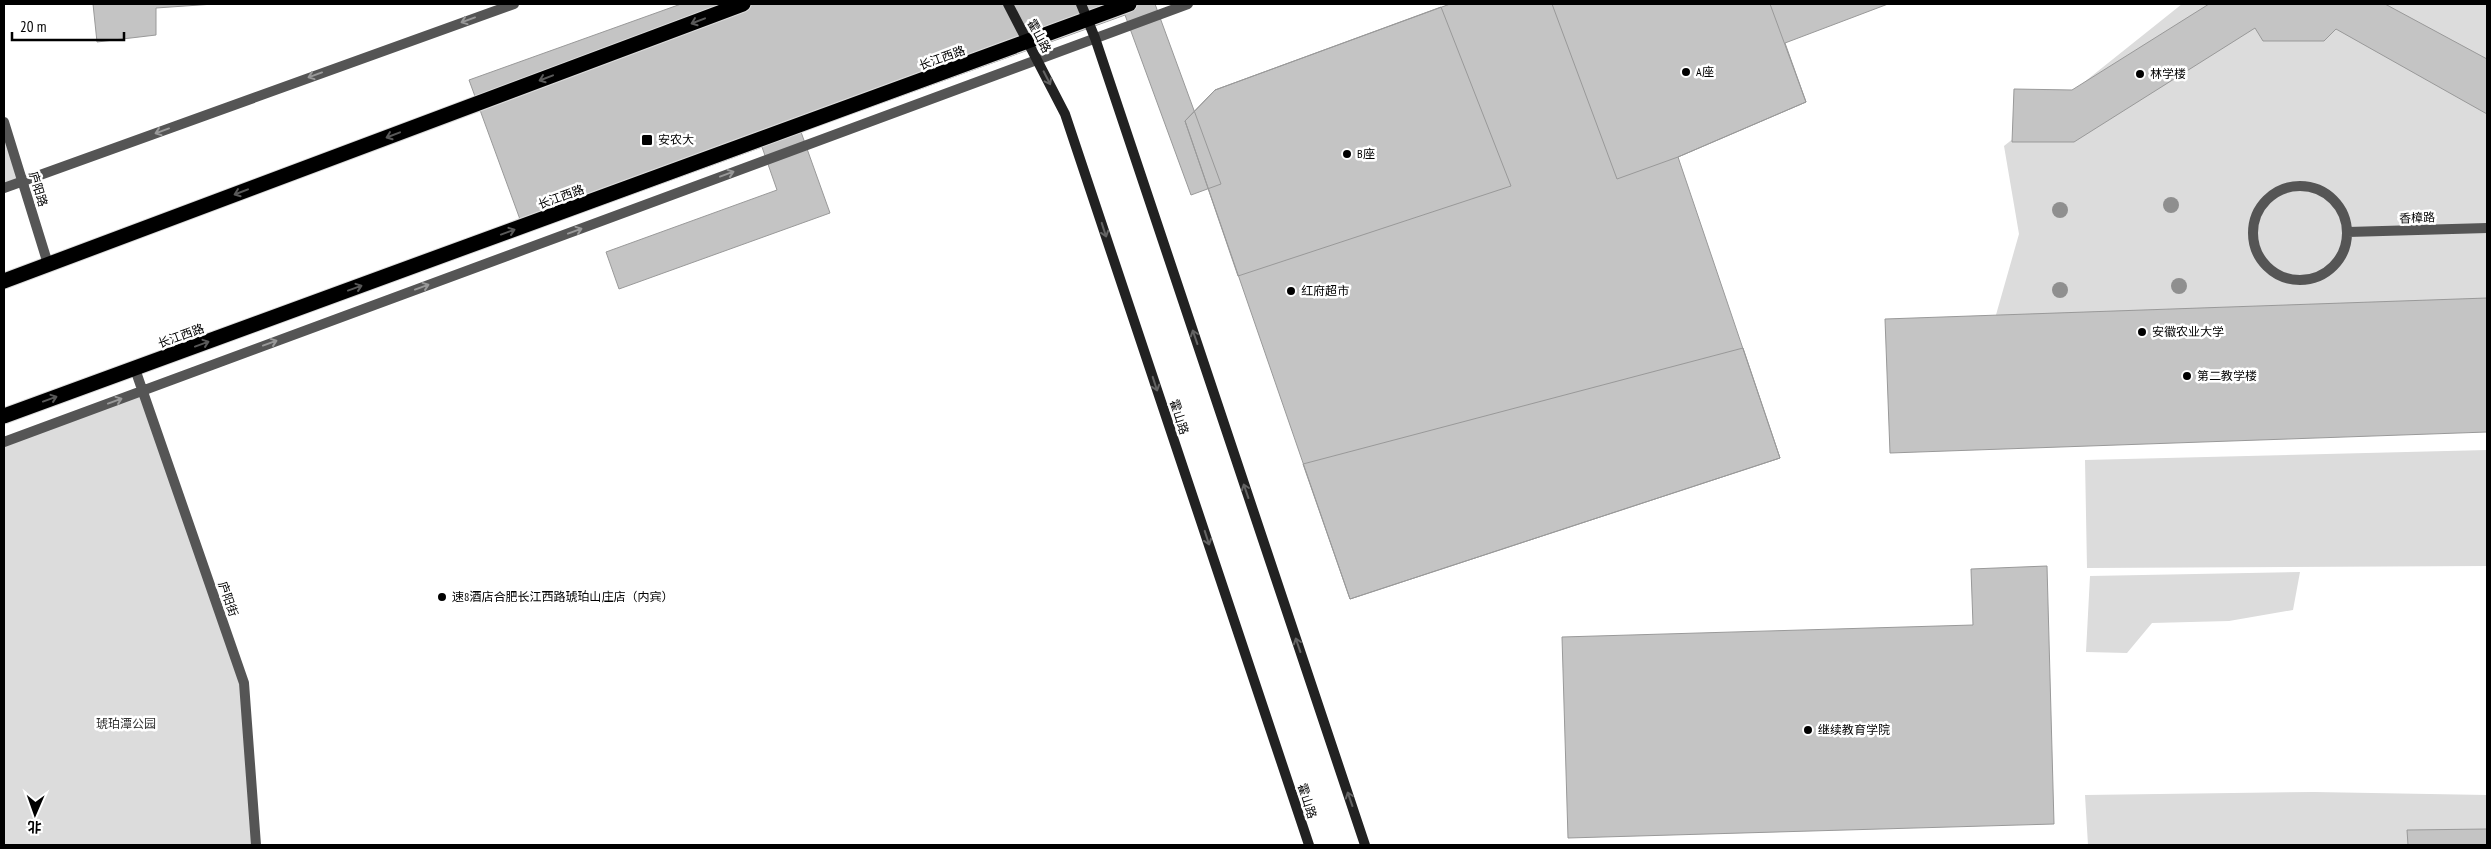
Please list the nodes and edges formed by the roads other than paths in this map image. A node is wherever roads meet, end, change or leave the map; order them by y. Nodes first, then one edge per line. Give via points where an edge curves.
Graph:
1 (514, 4) edge
2 (743, 4) edge
3 (1008, 4) edge
4 (1081, 4) edge
5 (1129, 4) edge
6 (1188, 4) edge
7 (1088, 20) junction
8 (1094, 38) junction
9 (1028, 42) junction
10 (1037, 59) junction
11 (4, 122) edge
12 (22, 181) junction
13 (4, 188) edge
14 (2487, 228) edge
15 (2348, 232) junction
16 (48, 264) junction
17 (4, 281) edge
18 (135, 369) junction
19 (142, 391) junction
20 (4, 416) edge
21 (4, 442) edge
22 (256, 845) edge
23 (1309, 845) edge
24 (1365, 845) edge

1 -> 12 street
2 -> 16 highway
3 - 9 main road, 霍山路
4 - 7 main road
5 - 7 highway, 长江西路
6 - 8 street
7 - 8 main road
7 - 9 highway, 长江西路
8 - 10 street
24 -> 8 main road
9 - 10 main road, 霍山路
18 -> 9 highway, 长江西路
19 -> 10 street
10 -> 23 main road, 霍山路 via 1065,114
11 - 12 street, 庐阳路
12 - 13 street
12 - 16 street, 庐阳路
14 - 15 street, 香樟路
15 - 15 street via 2336,202 2323,191 2291,186 2265,200 2257,213 2253,242 2258,256 2268,268 2280,276 2310,280 2338,263
16 - 17 highway
18 - 19 street, 庐阳街
20 -> 18 highway, 长江西路
21 -> 19 street
19 - 22 street, 庐阳街 via 244,683

